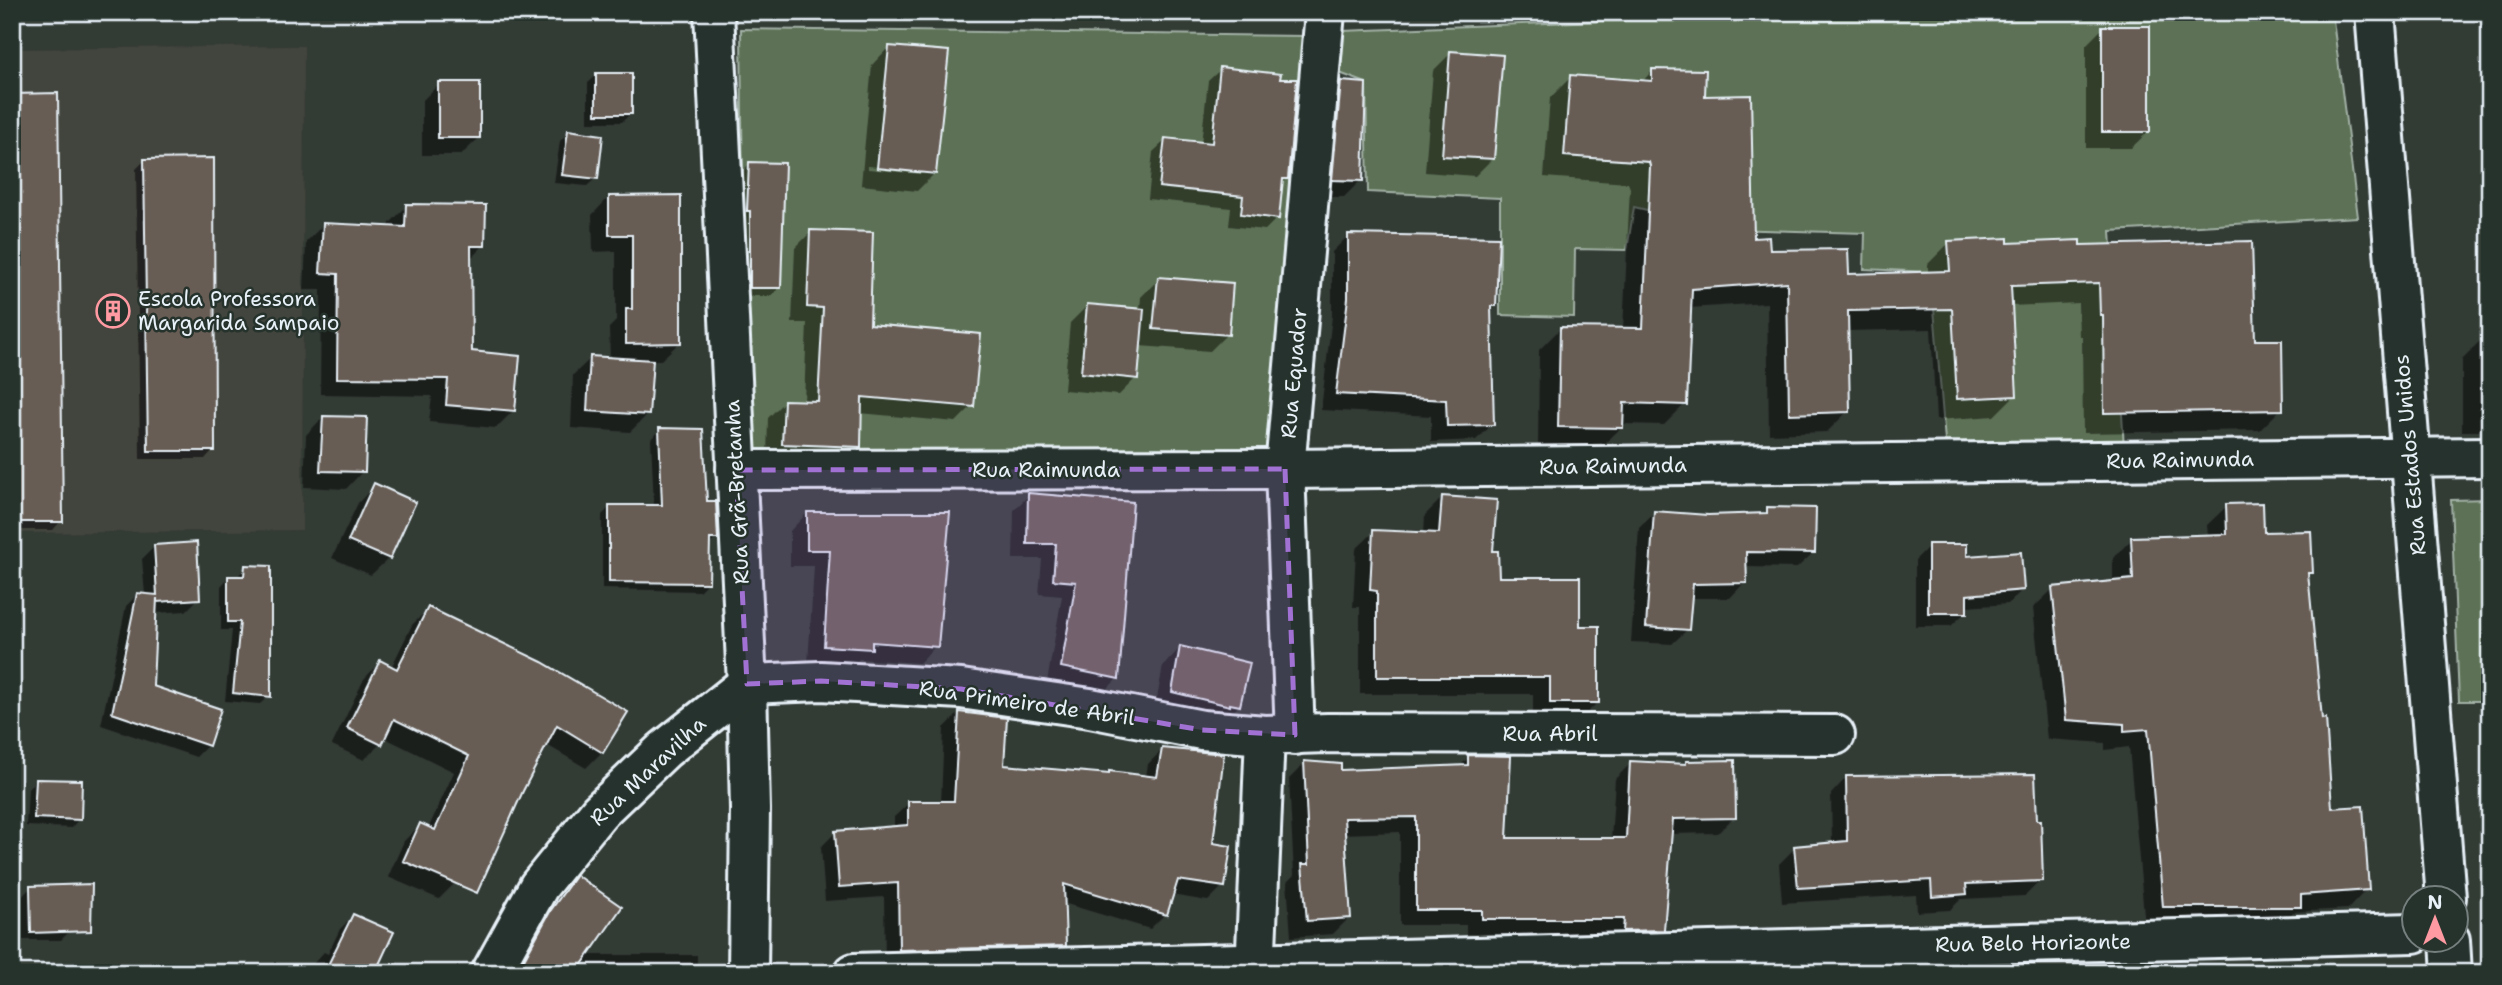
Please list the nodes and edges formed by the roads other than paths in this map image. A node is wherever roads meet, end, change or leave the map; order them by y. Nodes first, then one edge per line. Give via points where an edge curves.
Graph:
1 (714, 12) edge
2 (1325, 12) edge
3 (2375, 12) edge
4 (2410, 457) junction
5 (2490, 457) edge
6 (1285, 469) junction
7 (736, 470) junction
8 (747, 684) junction
9 (1280, 735) junction
10 (1835, 735) dead end
11 (2445, 884) edge
12 (2400, 933) edge
13 (2451, 954) edge
14 (1256, 967) edge
15 (491, 973) edge
16 (748, 973) edge
17 (854, 973) edge
18 (2452, 973) edge

1 - 7 street, Rua Grã-Bretanha
2 - 6 street, Rua Equador
3 - 4 street, Rua Estados Unidos
4 - 5 street, Rua Raimunda
4 - 6 street, Rua Raimunda
4 - 11 street, Rua Estados Unidos
6 - 7 street, Rua Raimunda
6 - 9 street, Rua Equador
7 - 8 street, Rua Grã-Bretanha
8 - 9 street, Rua Primeiro de Abril via 821,681 961,689 1202,730
8 - 15 street, Rua Maravilha via 664,750 599,812 539,886
8 - 16 street, Rua Grã-Bretanha
9 - 10 street, Rua Abril
9 - 14 street, Rua Equador
12 - 14 street, Rua Belo Horizonte
13 - 18 street
14 - 17 street, Rua Belo Horizonte

